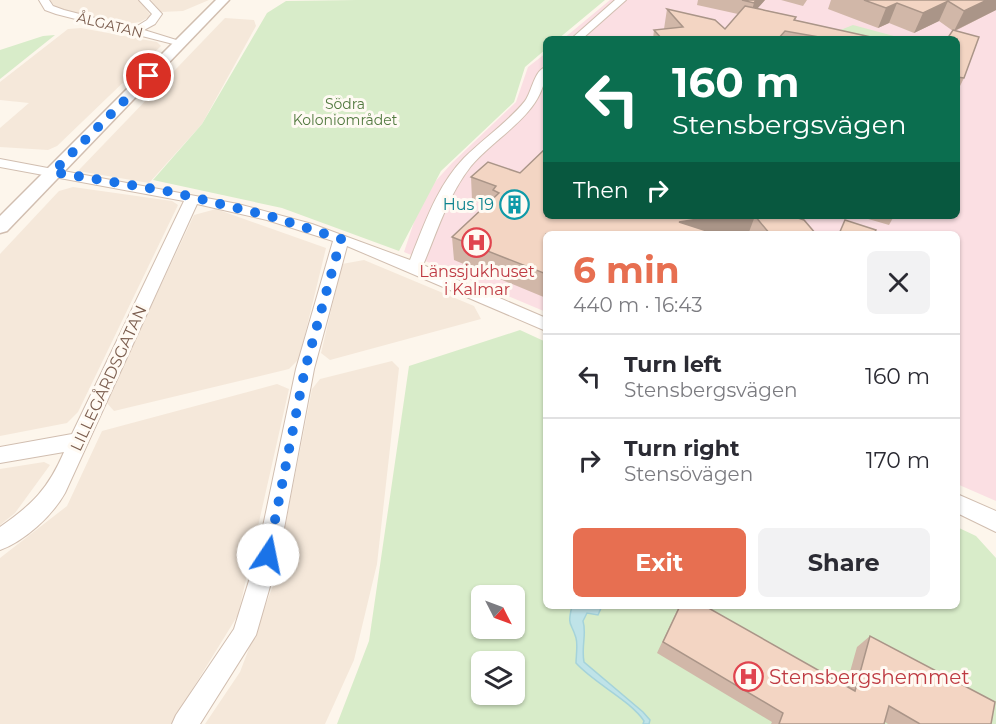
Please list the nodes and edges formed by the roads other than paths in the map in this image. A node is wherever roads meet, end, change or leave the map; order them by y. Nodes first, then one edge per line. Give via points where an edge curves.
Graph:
1 (44, 0) edge
2 (144, 0) edge
3 (223, 0) edge
4 (621, 0) edge
5 (134, 32) junction
6 (579, 36) edge
7 (181, 43) junction
8 (543, 76) edge
9 (0, 163) edge
10 (53, 172) junction
11 (192, 198) junction
12 (0, 227) edge
13 (341, 239) junction
14 (414, 269) junction
15 (543, 324) edge
16 (77, 441) junction
17 (0, 454) edge
18 (960, 504) edge
19 (996, 522) edge
20 (0, 540) edge
21 (185, 724) edge

1 - 5 street, ÅLGATAN via 60,12
2 - 5 street via 157,14
3 - 7 street
4 - 6 street
5 - 7 street, ÅLGATAN
7 - 10 street
8 - 14 street via 531,102 467,164 451,186
9 - 10 street
10 - 11 street
10 - 12 street
11 - 13 street via 273,217
11 - 16 street, LILLEGÅRDSGATAN
13 - 14 street
13 - 21 street via 305,369 268,555 244,635
14 - 15 street
16 - 17 street
16 - 20 street, LILLEGÅRDSGATAN via 58,489 37,513
18 - 19 street

